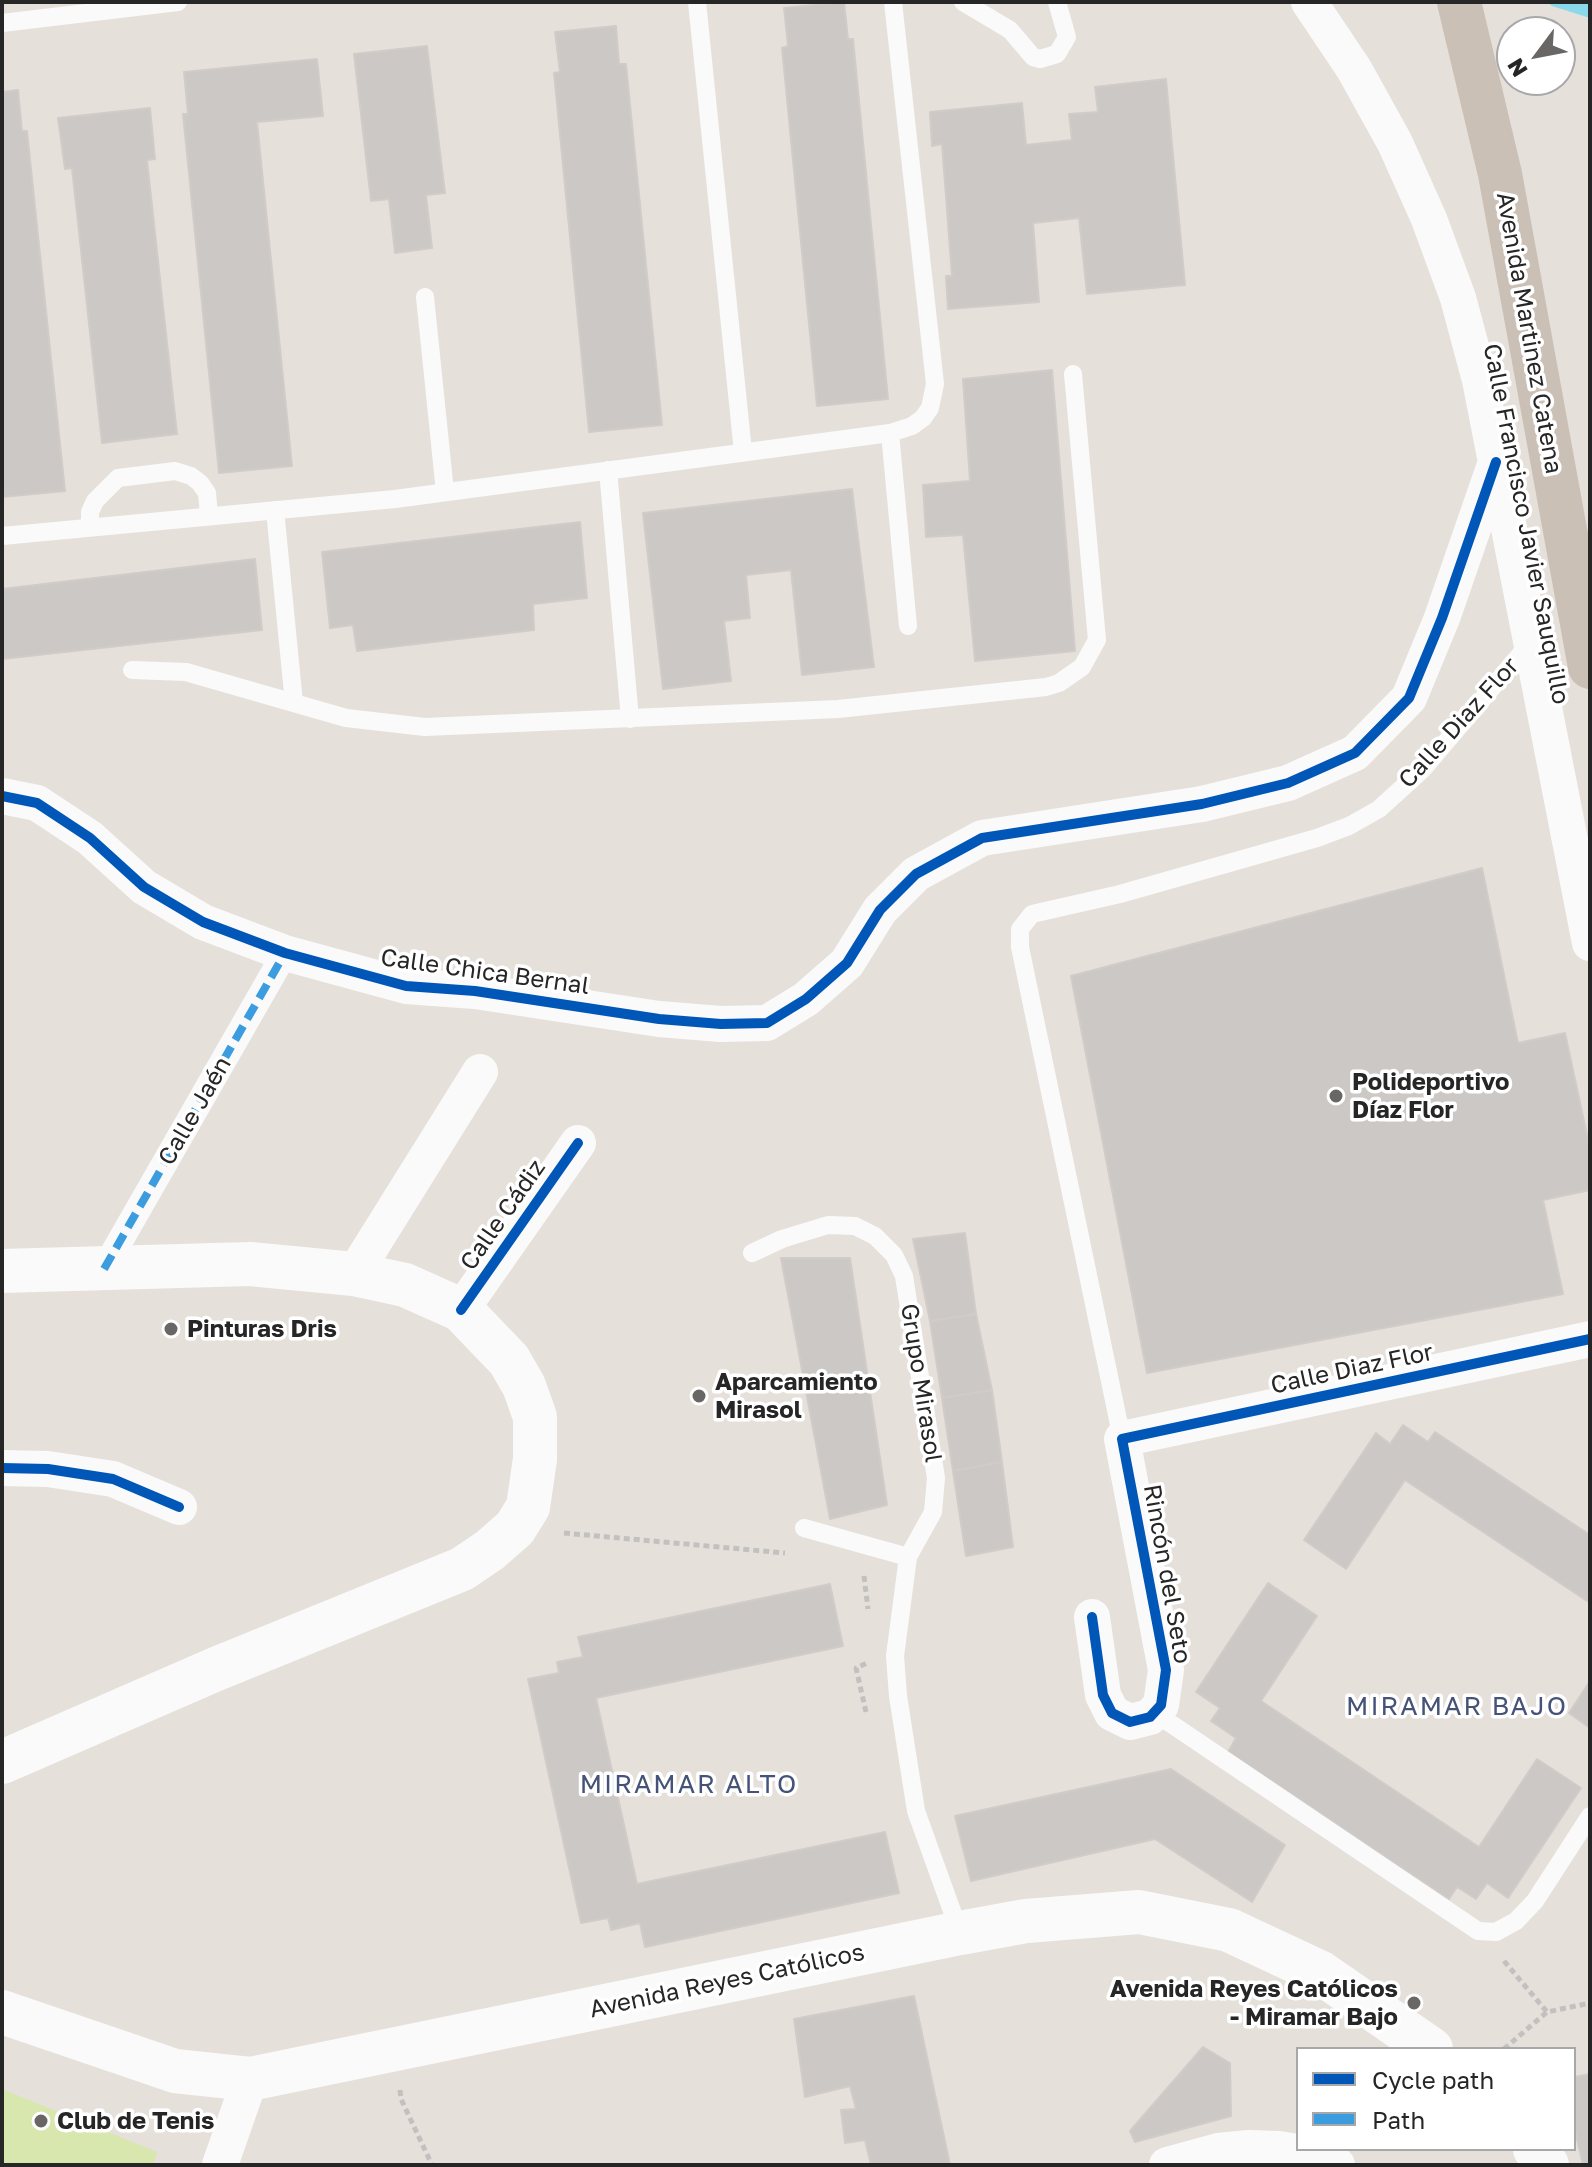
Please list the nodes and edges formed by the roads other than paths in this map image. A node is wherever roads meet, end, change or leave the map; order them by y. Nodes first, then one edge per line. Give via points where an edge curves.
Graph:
1 (178, 2) edge
2 (697, 2) edge
3 (893, 2) edge
4 (963, 2) edge
5 (1057, 2) edge
6 (1309, 2) edge
7 (1459, 2) edge
8 (2, 23) edge
9 (425, 297) dead end
10 (1073, 374) dead end
11 (890, 433) junction
12 (743, 452) junction
13 (1496, 462) junction
14 (608, 470) junction
15 (445, 492) junction
16 (275, 510) junction
17 (209, 516) junction
18 (90, 527) junction
19 (2, 536) edge
20 (908, 626) dead end
21 (1530, 643) junction
22 (1590, 667) edge
23 (132, 670) dead end
24 (294, 703) junction
25 (630, 719) junction
26 (2, 796) edge
27 (1590, 943) edge
28 (285, 953) junction
29 (480, 1072) dead end
30 (578, 1143) dead end
31 (752, 1253) dead end
32 (104, 1269) junction
33 (2, 1271) edge
34 (354, 1274) junction
35 (461, 1310) junction
36 (1590, 1339) edge
37 (1122, 1439) junction
38 (2, 1468) edge
39 (179, 1507) dead end
40 (804, 1528) dead end
41 (908, 1557) junction
42 (1092, 1617) dead end
43 (1155, 1713) junction
44 (2, 1762) edge
45 (1590, 1816) edge
46 (960, 1933) junction
47 (2, 2012) edge
48 (1428, 2047) edge
49 (250, 2079) junction
50 (220, 2165) edge
51 (1167, 2165) edge
52 (1337, 2165) edge

1 - 8 lane
2 - 12 lane
3 - 11 lane via 935,384 923,418
4 - 5 lane via 1010,30 1040,59 1057,54 1067,37
6 - 13 street, Calle Francisco Javier Sauquillo via 1395,143 1429,219 1462,312
7 - 22 highway, Avenida Martinez Catena via 1500,174
9 - 15 lane
10 - 25 lane via 1097,640 1071,677 1046,687 838,709
11 - 12 lane
11 - 20 lane
12 - 14 lane
13 - 21 street, Calle Francisco Javier Sauquillo
13 - 28 street, Calle Chica Bernal via 1409,698 1355,753 1288,783 1202,804 982,838 916,874 880,910 847,963 806,999 767,1023 659,1019 406,986
14 - 15 lane
14 - 25 lane
15 - 16 lane
16 - 17 lane
16 - 24 lane
17 - 18 lane
17 - 18 lane via 207,493 200,483 175,471 118,478 95,501
18 - 19 lane
21 - 27 street, Calle Francisco Javier Sauquillo
21 - 37 lane, Calle Diaz Flor via 1423,769 1379,809 1349,826 1032,914 1020,929
23 - 24 lane via 186,672
24 - 25 lane via 346,718 425,727
26 - 28 street, Calle Chica Bernal via 37,803 90,838 144,887 203,922
28 - 32 street, Calle Jaén
29 - 34 street
30 - 35 street, Calle Cádiz
31 - 41 lane, Grupo Mirasol via 828,1225 855,1226 894,1255 904,1276 936,1478 933,1512
32 - 33 main road
32 - 34 main road via 250,1264
34 - 35 main road via 405,1285
35 - 44 main road via 509,1360 535,1417 528,1507 515,1528 462,1569
36 - 37 street, Calle Diaz Flor
37 - 43 street, Rincón del Seto via 1166,1670 1165,1692
38 - 39 street via 113,1479
40 - 41 lane
41 - 46 lane via 895,1656 898,1696 916,1811
42 - 43 street via 1103,1695 1112,1713 1130,1722
43 - 45 lane via 1478,1931 1496,1932 1516,1921 1535,1901
46 - 48 main road, Avenida Reyes Católicos via 1026,1921 1139,1912 1229,1930 1321,1973
46 - 49 main road, Avenida Reyes Católicos
47 - 49 main road, Avenida Reyes Católicos via 175,2071
49 - 50 street
51 - 52 street via 1249,2148 1309,2154

